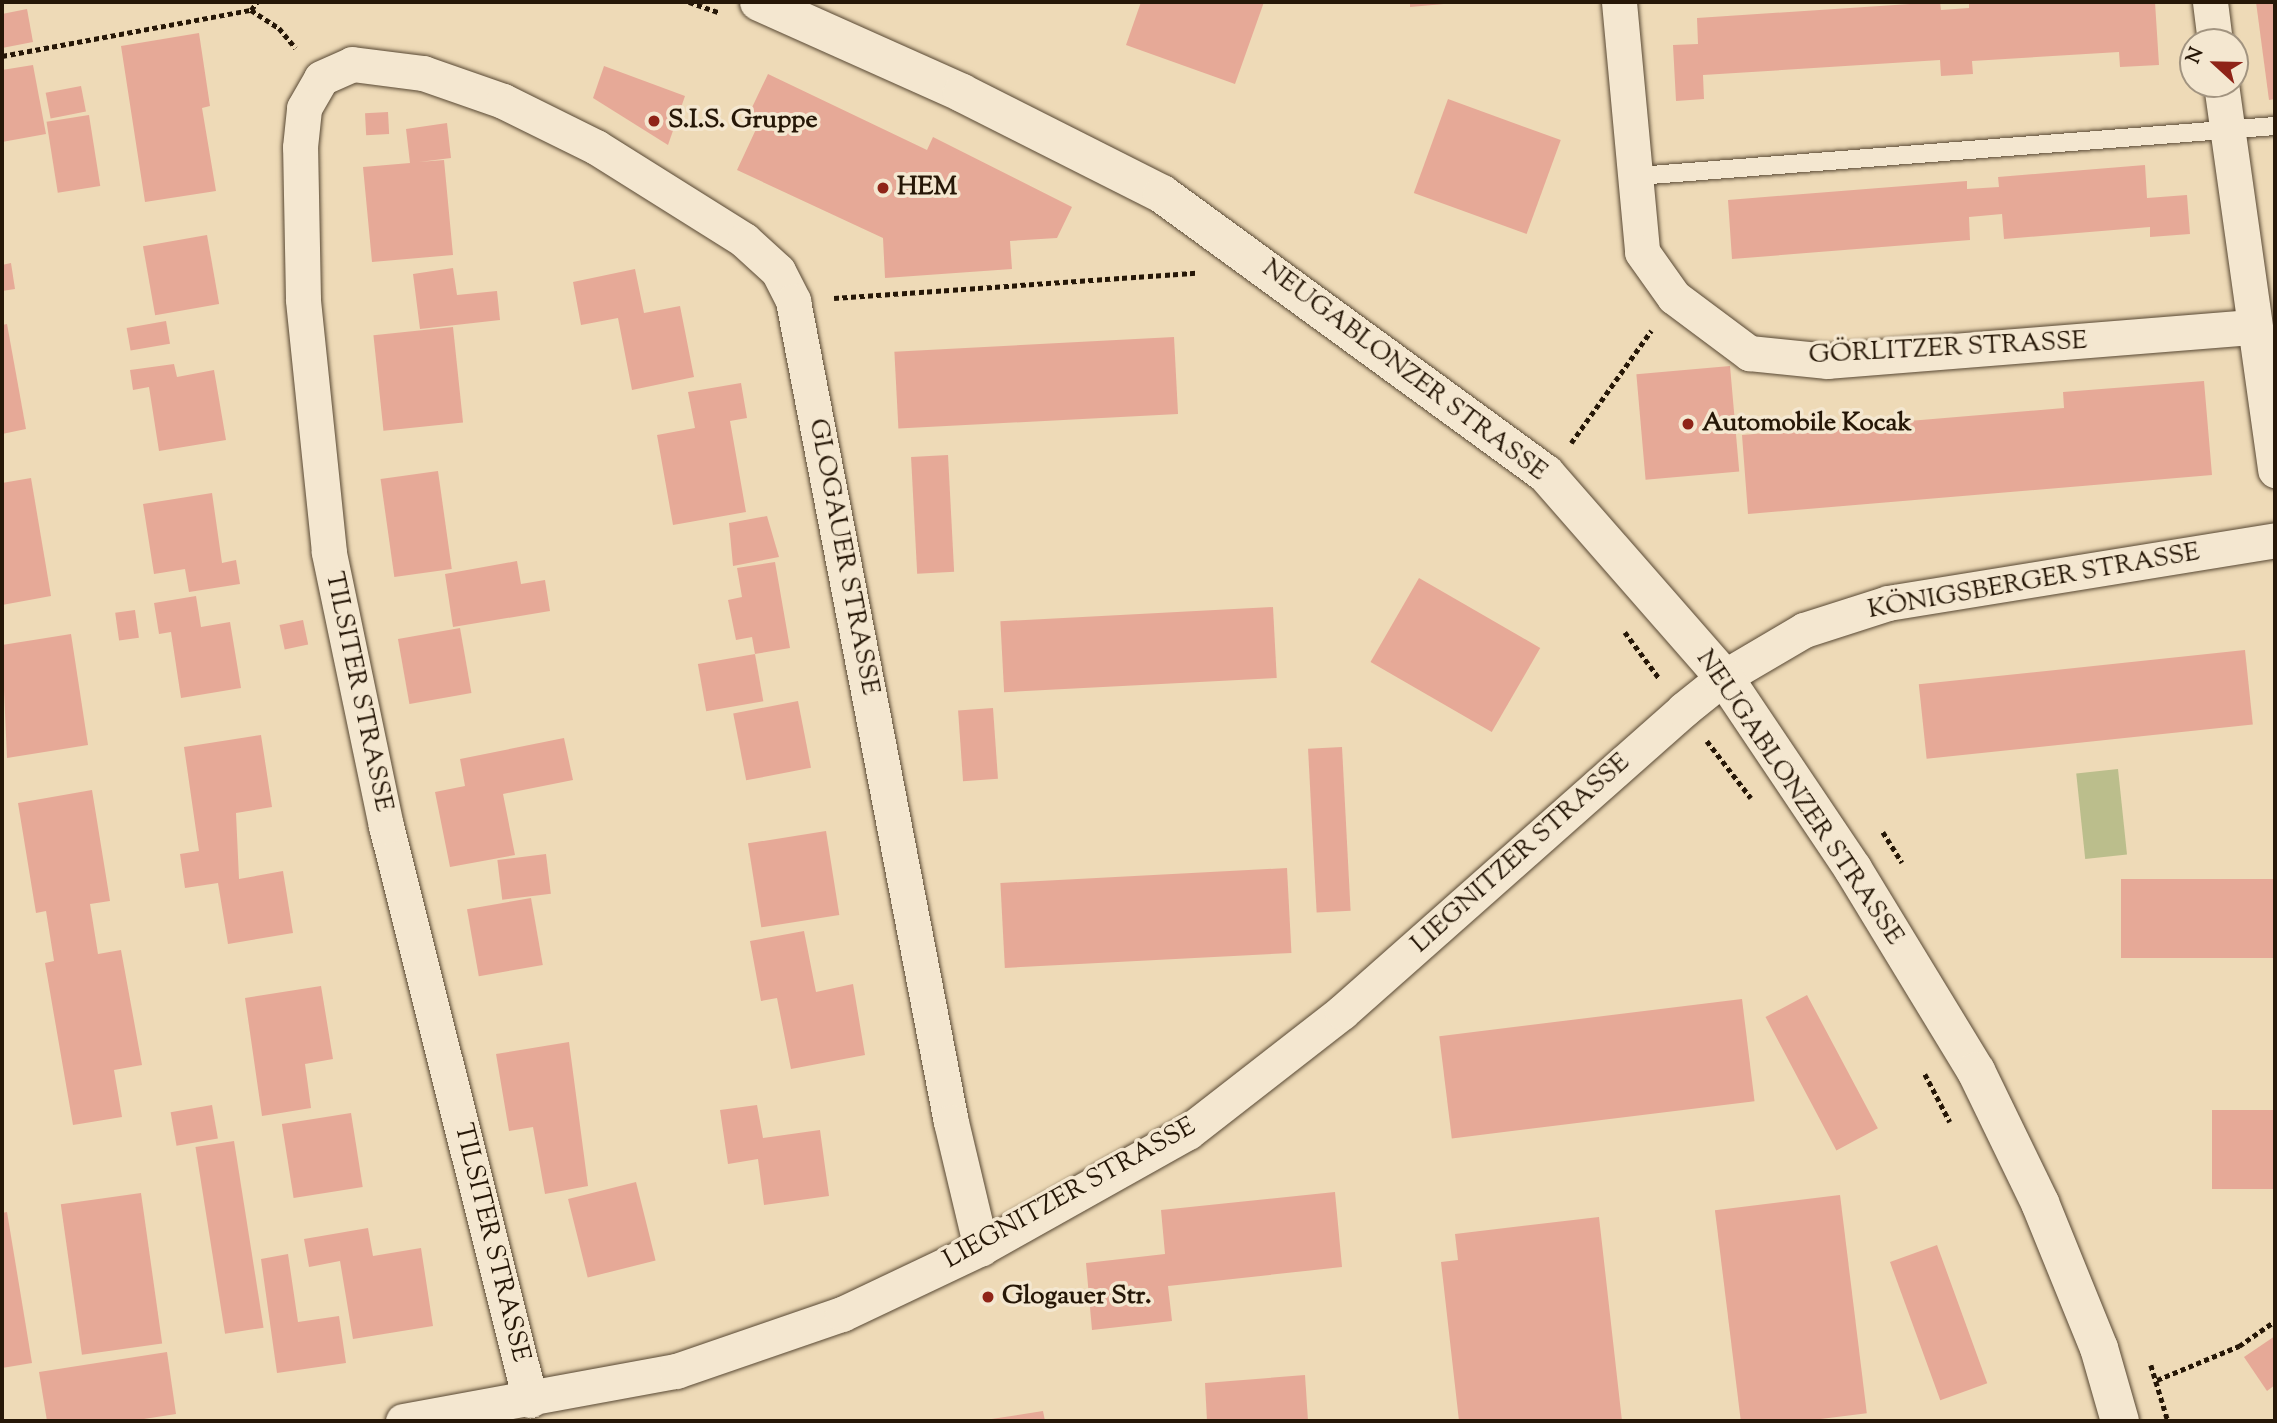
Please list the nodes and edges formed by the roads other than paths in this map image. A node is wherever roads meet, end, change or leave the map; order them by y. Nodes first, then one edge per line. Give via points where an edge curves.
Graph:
1 (1619, 2) edge
2 (2210, 2) edge
3 (741, 8) edge
4 (2213, 28) edge
5 (422, 73) joint
6 (2223, 98) edge
7 (2275, 126) edge
8 (2228, 132) junction
9 (1637, 176) junction
10 (2264, 326) edge
11 (2275, 470) edge
12 (2275, 540) edge
13 (1724, 677) junction
14 (981, 1248) junction
15 (530, 1400) junction
16 (403, 1421) edge
17 (2120, 1421) edge

1 - 9 street, GÖRLITZER STRASSE
2 - 4 street
3 - 13 street, NEUGABLONZER STRASSE via 1056,138 1162,194 1546,474
5 - 14 street, GLOGAUER STRASSE via 503,101 596,147 744,240 778,271 793,301 951,1122
5 - 15 street, TILSITER STRASSE via 352,64 321,78 304,108 300,147 303,299 329,552 386,826
6 - 8 street
7 - 8 lane
8 - 9 lane
8 - 10 street
9 - 10 street, GÖRLITZER STRASSE via 1642,252 1674,297 1749,353 1828,361
10 - 11 street
12 - 13 street, KÖNIGSBERGER STRASSE via 1888,603 1804,630
13 - 14 street, LIEGNITZER STRASSE via 1342,1013 1188,1132
13 - 17 street, NEUGABLONZER STRASSE via 1853,870 1976,1071 2040,1203 2099,1348
14 - 15 street, LIEGNITZER STRASSE via 842,1314 676,1371
15 - 16 street, LIEGNITZER STRASSE

